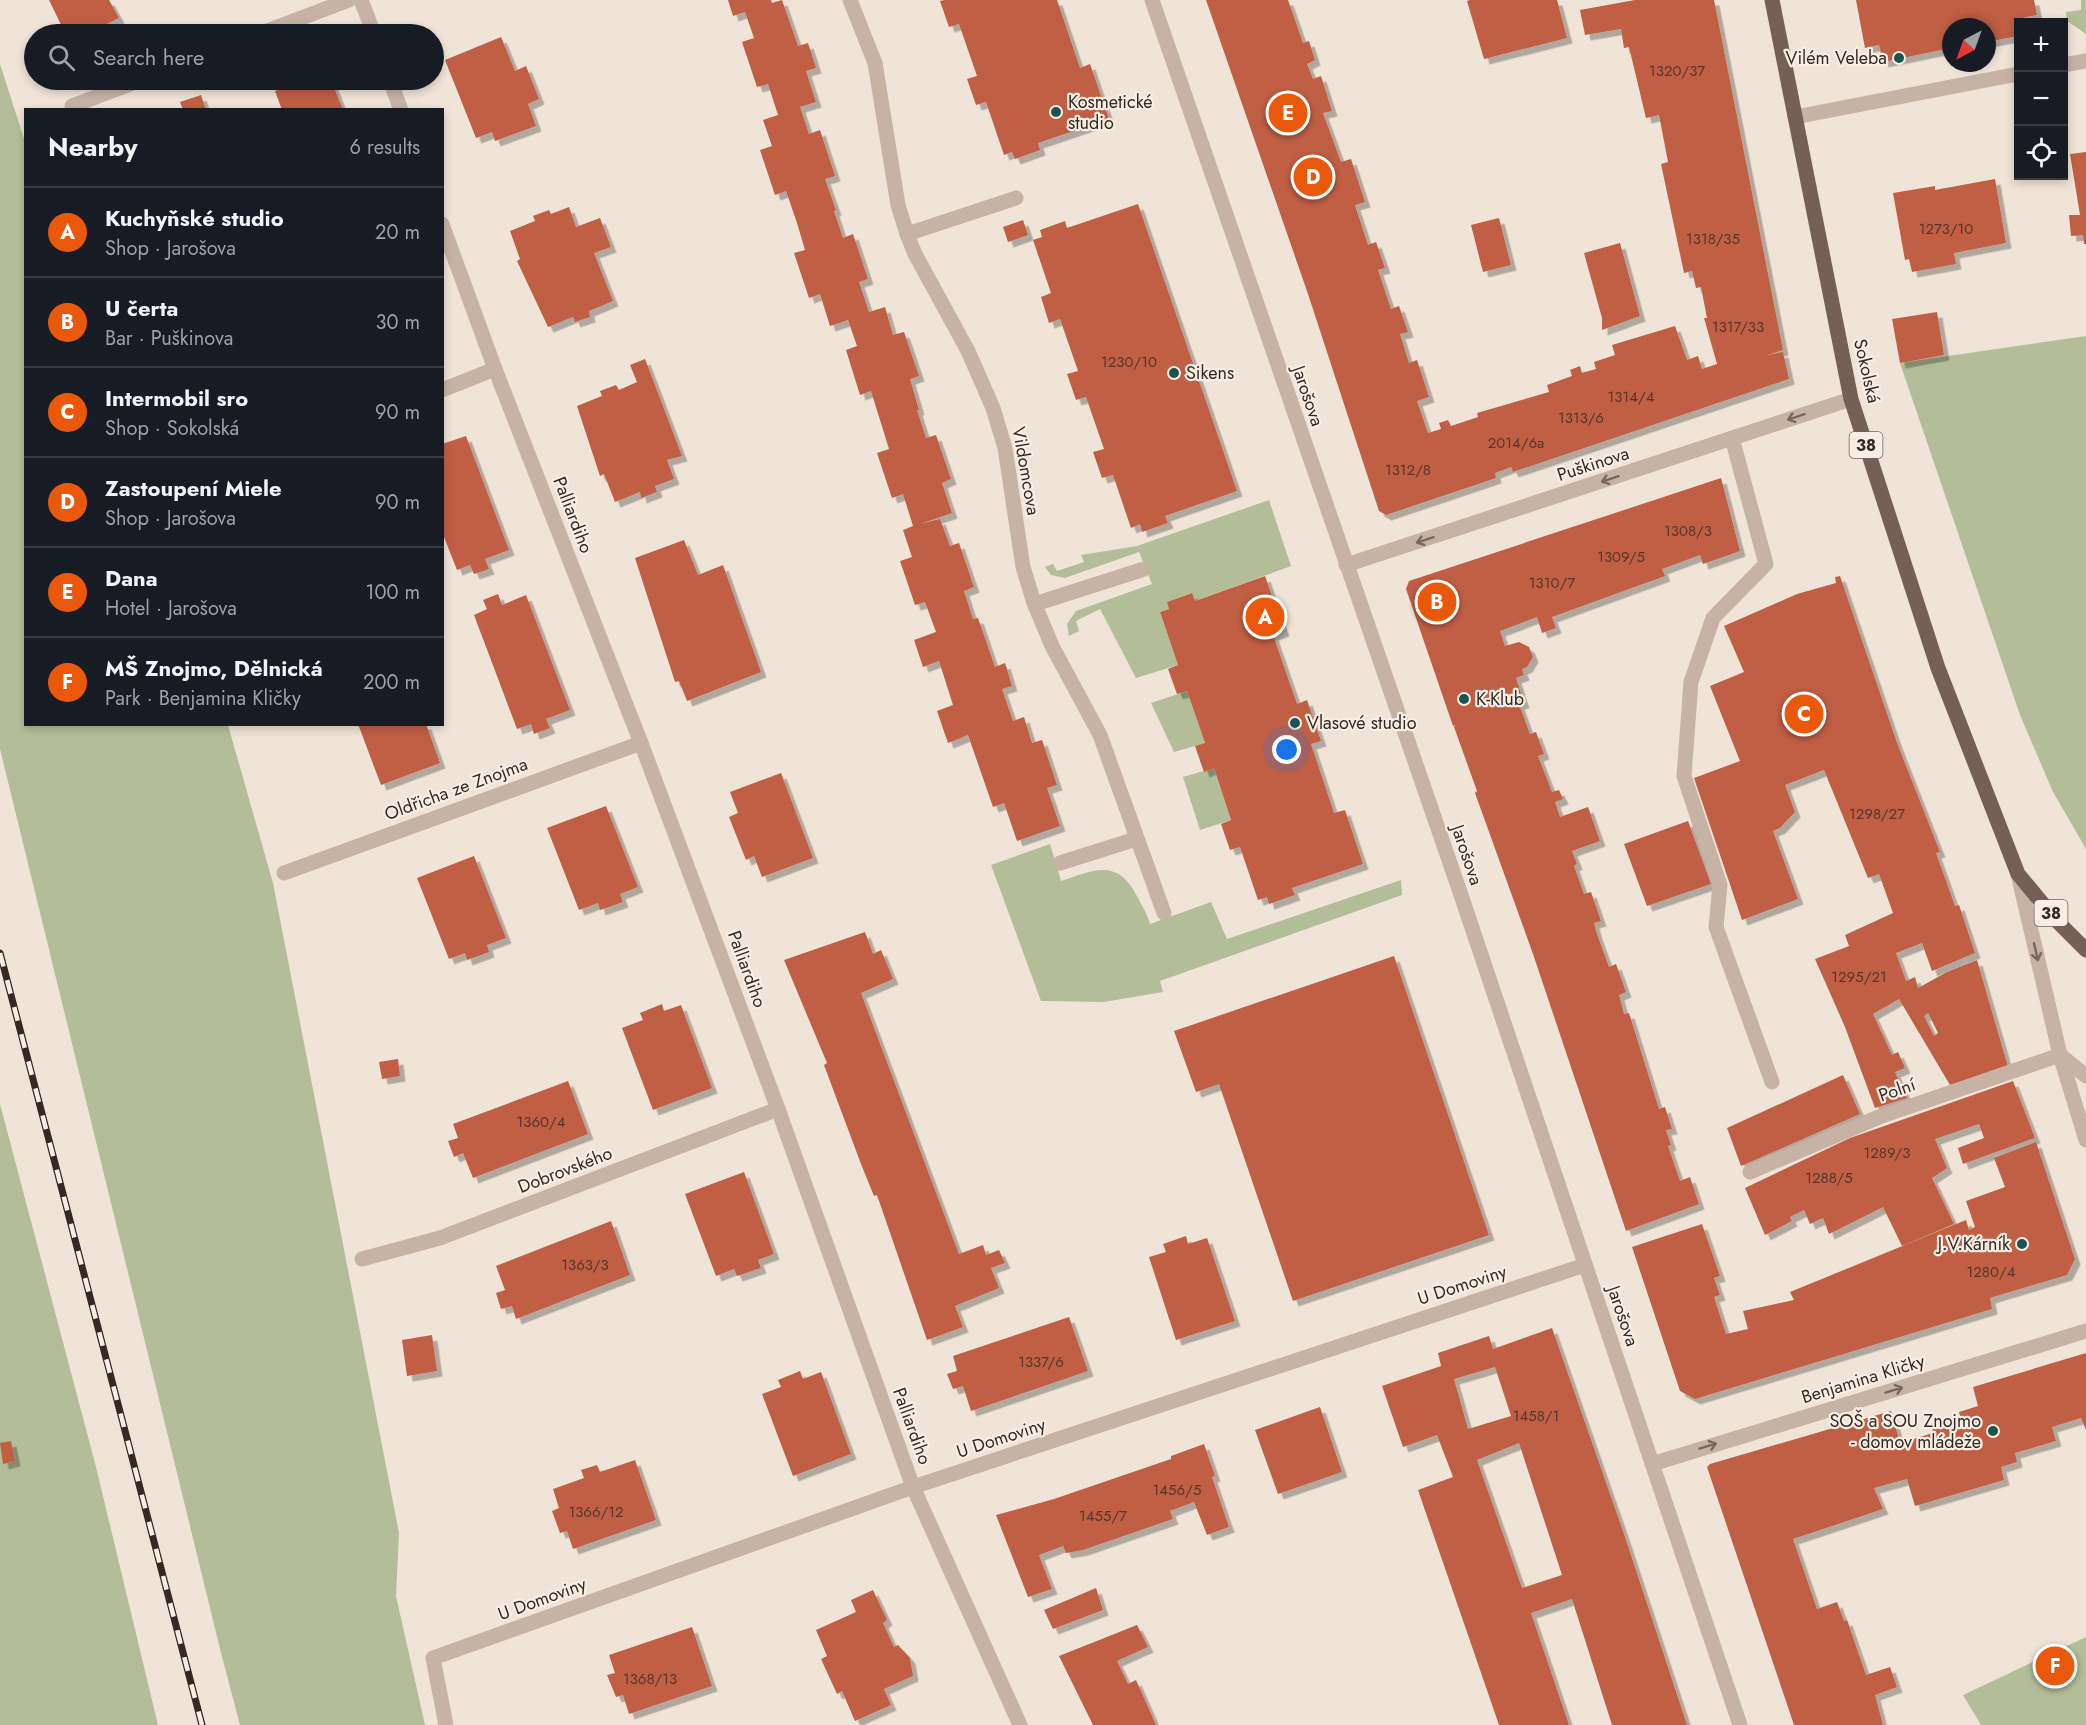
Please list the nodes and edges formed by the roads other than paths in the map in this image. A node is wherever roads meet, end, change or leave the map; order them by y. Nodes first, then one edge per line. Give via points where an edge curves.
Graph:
1 (348, 0) edge
2 (361, 0) edge
3 (850, 0) edge
4 (1152, 0) edge
5 (1772, 0) edge
6 (285, 24) edge
7 (370, 24) edge
8 (2086, 61) edge
9 (2068, 64) edge
10 (2014, 75) edge
11 (114, 90) edge
12 (394, 90) edge
13 (72, 106) dead end
14 (400, 108) edge
15 (1795, 117) junction
16 (1016, 198) dead end
17 (444, 229) edge
18 (907, 234) junction
19 (495, 369) junction
20 (444, 389) edge
21 (1851, 399) junction
22 (1732, 438) junction
23 (1346, 565) junction
24 (1144, 569) dead end
25 (1035, 604) junction
26 (641, 743) junction
27 (1136, 838) junction
28 (1060, 863) dead end
29 (284, 873) dead end
30 (2018, 874) junction
31 (1164, 913) dead end
32 (2086, 950) edge
33 (2060, 1054) junction
34 (2086, 1076) edge
35 (1772, 1082) dead end
36 (778, 1109) junction
37 (2086, 1140) edge
38 (1750, 1172) dead end
39 (362, 1259) dead end
40 (1585, 1265) junction
41 (2086, 1331) edge
42 (1652, 1464) junction
43 (914, 1487) junction
44 (446, 1725) edge
45 (1020, 1725) edge
46 (1740, 1725) edge

1 - 6 street
2 - 7 street
3 - 18 street, Vildomcova via 875,63 898,205
4 - 23 street, Jarošova
5 - 15 main road, Sokolská / 38
8 - 9 street
10 - 15 street
11 - 13 street
12 - 14 street
15 - 21 main road, Sokolská / 38
16 - 18 street
17 - 19 street, Palliardiho
18 - 25 street, Vildomcova via 993,408 1005,448 1023,567
19 - 20 street
19 - 26 street, Palliardiho
21 -> 22 street, Puškinova
21 - 30 main road, Sokolská / 38 via 1938,668
22 -> 23 street, Puškinova
22 - 35 street via 1767,564 1713,618 1691,682 1684,776 1720,885 1716,927
23 - 40 street, Jarošova
24 - 25 street
25 - 27 street, Vildomcova via 1052,646 1100,735
26 - 29 street, Oldřicha ze Znojma
26 - 36 street, Palliardiho
27 - 28 street
27 - 31 street, Vildomcova
30 - 32 main road, 38
30 -> 33 street
33 - 34 street
33 - 37 street
33 - 38 street, Polní via 1879,1117
36 - 39 street, Dobrovského via 440,1238
36 - 43 street, Palliardiho
40 - 42 street, Jarošova
40 - 43 street, U Domoviny
42 -> 41 street, Benjamina Kličky
42 - 46 street, Jarošova
43 - 44 street, U Domoviny via 433,1658
43 - 45 street, Palliardiho

